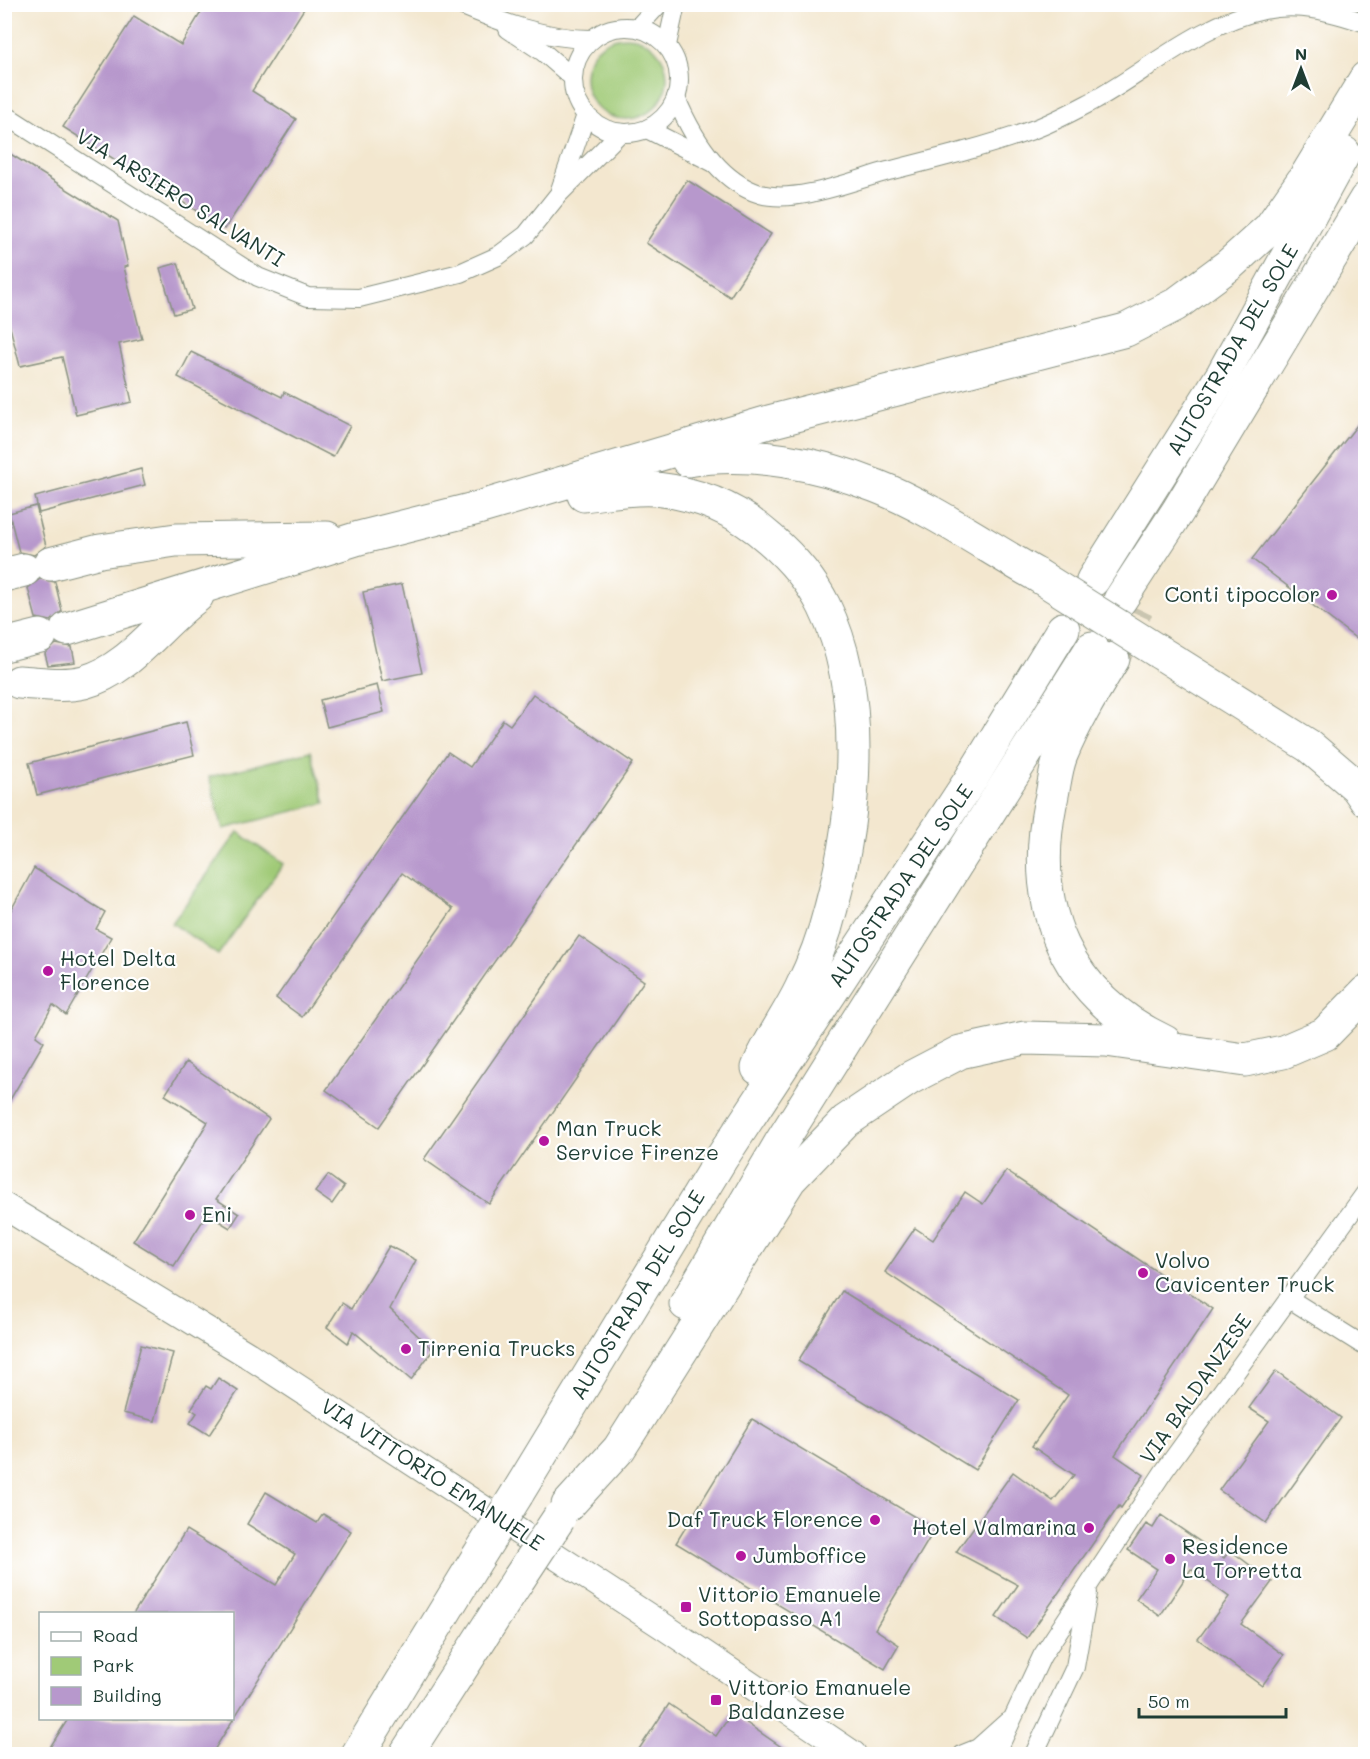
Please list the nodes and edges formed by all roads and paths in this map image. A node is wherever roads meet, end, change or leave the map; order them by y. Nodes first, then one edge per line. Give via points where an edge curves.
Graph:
1 (458, 4) edge
2 (659, 4) edge
3 (676, 4) edge
4 (496, 21) junction
5 (1365, 23) edge
6 (638, 27) junction
7 (591, 39) junction
8 (667, 45) junction
9 (572, 77) junction
10 (1365, 78) edge
11 (676, 98) junction
12 (4, 114) edge
13 (1365, 115) edge
14 (586, 116) junction
15 (646, 129) junction
16 (620, 133) junction
17 (715, 164) junction
18 (558, 195) junction
19 (1365, 199) edge
20 (594, 476) junction
21 (478, 508) junction
22 (359, 538) junction
23 (26, 570) edge
24 (1093, 580) dead end
25 (212, 585) junction
26 (1128, 604) tunnel mouth
27 (1063, 629) dead end
28 (4, 645) edge
29 (19, 682) dead end
30 (1365, 800) edge
31 (1365, 992) edge
32 (1189, 1053) junction
33 (721, 1160) junction
34 (1365, 1192) edge
35 (4, 1206) edge
36 (1288, 1298) junction
37 (1365, 1347) edge
38 (563, 1511) junction
39 (1089, 1586) junction
40 (1017, 1712) junction
41 (358, 1755) edge
42 (406, 1755) edge
43 (854, 1755) edge
44 (963, 1755) edge
45 (996, 1755) edge
46 (1034, 1755) edge

1 - 4 street
2 - 6 street
3 - 8 street
4 - 7 street via 567,39
4 - 9 street
5 - 17 street via 1327,10 1297,7 1265,9 1231,19 1093,101 1034,129 793,196 760,194 738,184
6 - 7 street via 605,30
6 - 8 street
7 - 9 street via 575,63
8 - 11 street via 679,70
9 - 14 street via 573,91
10 - 20 highway via 1270,228 1175,305 1126,330 769,422
11 - 15 street via 664,116
11 - 17 street via 685,120
12 - 18 street, VIA ARSIERO SALVANTI via 258,277 308,297 359,298 460,273 498,256 526,235
13 - 24 highway, AUTOSTRADA DEL SOLE via 1223,374
14 - 16 street
14 - 18 street, VIA ARSIERO SALVANTI
15 - 16 street
15 - 17 street
16 - 18 street, VIA ARSIERO SALVANTI
19 - 26 highway, AUTOSTRADA DEL SOLE
20 - 21 highway
20 - 30 highway, bridge via 696,459 764,458 826,469 878,487 1037,575 1309,746 1357,787
21 - 22 highway
21 - 33 highway via 628,489 682,493 710,501 757,527 789,557 812,585 837,636 847,684 852,782 849,822 832,907 819,948 761,1062
22 - 23 highway via 176,540 100,551
22 - 25 highway
25 - 28 highway
25 - 29 highway via 183,606 121,664 102,675 63,685
27 - 33 highway, AUTOSTRADA DEL SOLE via 971,779
31 - 32 highway via 1325,1034 1283,1052 1245,1060
32 - 38 highway via 1106,1040 1024,1038 960,1052 910,1078 846,1121 790,1179 619,1449
32 - 38 highway, AUTOSTRADA DEL SOLE via 1141,1030 1113,1011 1080,976 1062,943 1046,887 1046,826 1060,757 1090,695 1103,653 780,1144
33 - 41 highway, AUTOSTRADA DEL SOLE, bridge
34 - 36 street, VIA BALDANZESE
35 - 43 main road, VIA VITTORIO EMANUELE via 248,1355
36 - 37 street
36 - 39 street, VIA BALDANZESE via 1164,1471
38 - 42 highway, AUTOSTRADA DEL SOLE, bridge
39 - 40 street, VIA BALDANZESE via 1042,1656
39 - 46 street, VIA BALDANZESE via 1075,1667
40 - 44 street, VIA BALDANZESE via 986,1742
40 - 45 street, VIA BALDANZESE

